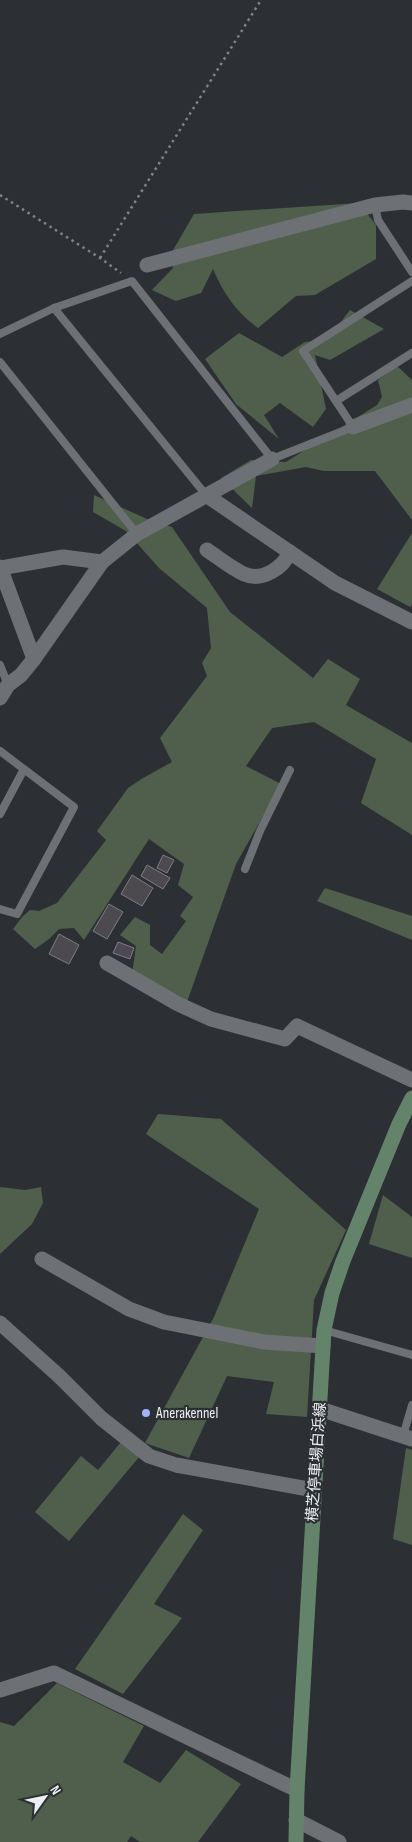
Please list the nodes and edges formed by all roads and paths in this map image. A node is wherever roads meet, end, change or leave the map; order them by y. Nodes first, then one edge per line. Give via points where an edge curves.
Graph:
1 (261, 0) edge
2 (0, 194) edge
3 (412, 203) edge
4 (375, 205) junction
5 (100, 258) junction
6 (147, 265) dead end
7 (412, 272) edge
8 (132, 281) junction
9 (412, 281) edge
10 (54, 308) junction
11 (0, 334) edge
12 (412, 353) edge
13 (0, 362) edge
14 (336, 401) junction
15 (412, 405) edge
16 (353, 428) junction
17 (272, 459) junction
18 (206, 495) junction
19 (137, 534) junction
20 (207, 550) dead end
21 (290, 552) junction
22 (102, 562) junction
23 (0, 568) edge
24 (412, 622) edge
25 (34, 659) junction
26 (0, 665) edge
27 (2, 689) edge
28 (0, 751) edge
29 (24, 769) junction
30 (290, 770) dead end
31 (0, 814) edge
32 (246, 869) dead end
33 (0, 909) edge
34 (107, 963) dead end
35 (412, 1080) edge
36 (412, 1098) edge
37 (42, 1258) dead end
38 (0, 1323) edge
39 (324, 1330) junction
40 (323, 1346) junction
41 (412, 1355) edge
42 (412, 1405) edge
43 (320, 1409) junction
44 (407, 1438) edge
45 (314, 1490) junction
46 (0, 1690) edge
47 (297, 1790) junction
48 (296, 1820) junction
49 (296, 1842) edge
50 (339, 1842) edge

1 - 5 path
2 - 5 path
3 - 4 street
4 - 6 street
4 - 7 lane via 378,220
5 - 8 path
8 - 10 lane
8 - 17 lane
9 - 14 lane via 303,351
10 - 11 lane
10 - 18 lane
12 - 14 lane
13 - 19 lane
14 - 16 lane
15 - 16 street
16 - 17 lane
17 - 18 street
18 - 19 street
18 - 21 street
19 - 22 street
20 - 21 street via 246,575 272,572 286,562
21 - 24 street via 335,583
22 - 23 street via 62,557
22 - 25 street
23 - 25 street
25 - 27 street via 21,676
26 - 27 lane
28 - 29 lane
29 - 31 lane
29 - 33 lane via 74,807 17,914
30 - 32 lane via 260,831
34 - 35 street via 211,1019 285,1039 297,1026
36 - 39 main road, 横芝停車場白浜線 via 343,1261
37 - 40 street via 129,1309 164,1322 264,1342
38 - 45 street via 101,1418 149,1456 176,1465
39 - 40 main road, 横芝停車場白浜線
39 - 41 lane
40 - 43 main road, 横芝停車場白浜線
42 - 44 lane
43 - 44 street
43 - 45 main road, 横芝停車場白浜線
45 - 47 main road, 横芝停車場白浜線
46 - 47 street via 54,1673
47 - 48 main road, 横芝停車場白浜線
48 - 49 main road, 横芝停車場白浜線
48 - 50 street

